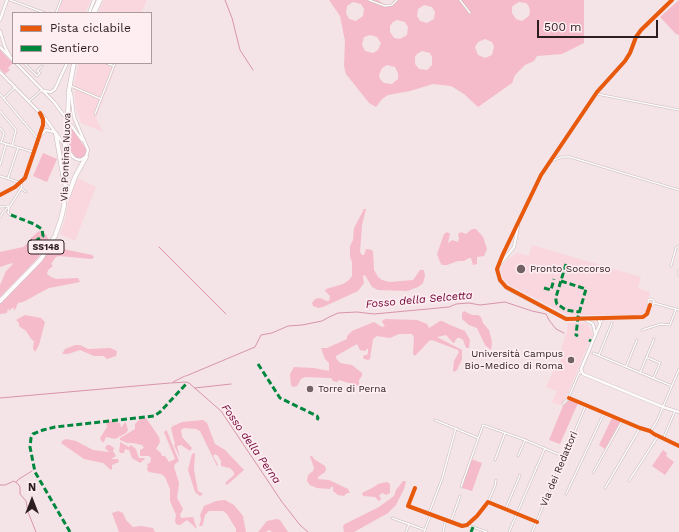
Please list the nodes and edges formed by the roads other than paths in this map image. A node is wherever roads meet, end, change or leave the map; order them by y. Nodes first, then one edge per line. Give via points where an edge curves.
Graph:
1 (9, 0) edge
2 (61, 0) edge
3 (98, 0) edge
4 (369, 0) edge
5 (397, 0) edge
6 (460, 0) edge
7 (672, 0) edge
8 (42, 12) edge
9 (56, 12) edge
10 (92, 12) edge
11 (470, 13) dead end
12 (0, 18) edge
13 (0, 32) edge
14 (0, 47) edge
15 (12, 59) edge
16 (17, 64) edge
17 (23, 64) edge
18 (25, 64) edge
19 (67, 64) edge
20 (74, 64) edge
21 (74, 64) edge
22 (109, 64) edge
23 (42, 66) dead end
24 (114, 66) joint
25 (20, 67) junction
26 (1, 73) edge
27 (72, 86) junction
28 (15, 87) junction
29 (43, 90) junction
30 (0, 94) edge
31 (596, 94) junction
32 (4, 98) junction
33 (101, 99) junction
34 (29, 101) junction
35 (679, 110) edge
36 (0, 111) edge
37 (67, 111) junction
38 (40, 113) junction
39 (95, 114) dead end
40 (74, 119) junction
41 (67, 122) junction
42 (0, 128) edge
43 (56, 134) junction
44 (39, 138) junction
45 (0, 142) edge
46 (84, 143) junction
47 (6, 144) junction
48 (12, 146) junction
49 (18, 148) junction
50 (34, 153) junction
51 (66, 154) junction
52 (87, 156) junction
53 (551, 160) junction
54 (0, 165) edge
55 (0, 176) edge
56 (8, 179) junction
57 (64, 181) junction
58 (21, 183) junction
59 (22, 188) junction
60 (679, 190) edge
61 (26, 192) dead end
62 (0, 195) edge
63 (10, 206) junction
64 (64, 206) junction
65 (0, 207) edge
66 (11, 215) dead end
67 (0, 217) edge
68 (519, 221) junction
69 (510, 240) junction
70 (516, 241) junction
71 (679, 246) edge
72 (507, 247) junction
73 (510, 252) junction
74 (498, 266) junction
75 (671, 266) dead end
76 (679, 270) edge
77 (679, 274) edge
78 (0, 300) edge
79 (654, 303) junction
80 (650, 305) junction
81 (676, 309) junction
82 (679, 310) edge
83 (595, 318) junction
84 (607, 318) junction
85 (582, 319) junction
86 (612, 323) dead end
87 (593, 325) junction
88 (600, 325) junction
89 (642, 330) dead end
90 (594, 337) junction
91 (654, 339) dead end
92 (637, 340) dead end
93 (593, 353) dead end
94 (598, 355) junction
95 (646, 357) junction
96 (626, 367) junction
97 (679, 369) edge
98 (581, 372) junction
99 (640, 373) junction
100 (678, 374) edge
101 (653, 378) junction
102 (672, 386) junction
103 (568, 398) junction
104 (563, 404) dead end
105 (586, 405) junction
106 (663, 407) junction
107 (675, 411) junction
108 (679, 412) edge
109 (604, 413) junction
110 (435, 420) dead end
111 (622, 421) junction
112 (456, 428) junction
113 (640, 428) junction
114 (650, 431) junction
115 (505, 433) junction
116 (658, 436) junction
117 (664, 437) dead end
118 (478, 438) junction
119 (525, 440) junction
120 (679, 446) edge
121 (545, 448) junction
122 (518, 456) dead end
123 (565, 457) junction
124 (495, 460) dead end
125 (593, 473) dead end
126 (520, 475) dead end
127 (496, 480) dead end
128 (628, 482) dead end
129 (461, 487) dead end
130 (415, 488) dead end
131 (605, 488) dead end
132 (566, 494) dead end
133 (460, 496) dead end
134 (488, 502) junction
135 (506, 508) junction
136 (518, 513) junction
137 (430, 514) junction
138 (392, 518) dead end
139 (446, 520) junction
140 (451, 521) junction
141 (537, 522) junction
142 (409, 524) junction
143 (467, 525) junction
144 (425, 531) edge
145 (481, 531) edge
146 (406, 532) edge
147 (443, 532) edge
148 (487, 532) edge
149 (509, 532) edge
150 (532, 532) edge

1 - 8 street
1 - 12 street
2 - 9 street
3 - 10 highway
4 - 5 street via 388,6
6 - 11 street
7 - 31 street via 641,30 625,61
13 - 15 street
14 - 15 street
16 - 25 street
17 - 25 street
18 - 23 street via 37,76 40,73 37,71
19 - 29 street via 55,89 51,92
20 - 27 street
21 - 37 highway, Via Pontina Nuova / SS148 via 67,90
22 - 24 street
24 - 33 street
25 - 29 street
26 - 28 street
27 - 33 street
27 - 40 street via 71,103
28 - 32 street
28 - 34 street
29 - 34 street
29 - 41 street
30 - 32 street
31 - 35 street
31 - 53 street
32 - 44 street
33 - 39 street
34 - 38 street
36 - 48 street via 16,130
37 - 41 highway, Via Pontina Nuova / SS148, bridge
37 - 51 highway, Via Pontina Nuova / SS148, bridge
38 - 43 street
38 - 44 street via 43,123
40 - 41 street via 74,123
40 - 46 street
41 - 46 street
41 - 51 highway, Via Pontina Nuova / SS148, bridge
42 - 45 street via 4,132
43 - 44 street via 47,130
43 - 52 street via 74,158 80,160
43 - 57 highway
44 - 50 street
45 - 47 street
46 - 52 street
47 - 48 street
47 - 54 street
48 - 49 street
49 - 50 street
49 - 56 street
50 - 58 street
51 - 57 highway, Via Pontina Nuova / SS148
51 - 64 highway, Via Pontina Nuova / SS148
52 - 64 highway
53 - 60 street via 570,157
53 - 68 street
55 - 56 street
56 - 58 street
57 - 78 highway, Via Pontina Nuova / SS148 via 59,219 47,247
58 - 59 street
58 - 62 street
59 - 61 street
59 - 63 street
63 - 65 street
63 - 66 street via 8,213
63 - 67 street
64 - 78 highway, Via Pontina Nuova / SS148 via 49,247
68 - 69 street
68 - 70 street
69 - 70 street
69 - 72 street
70 - 73 street
71 - 75 street via 676,248
72 - 73 street via 507,251
72 - 74 street
73 - 74 street
74 - 85 street via 498,278 506,287 564,318
76 - 77 street
79 - 80 street
79 - 80 street via 650,300
79 - 81 street
80 - 84 street via 643,317
81 - 82 street
81 - 89 street via 670,325 661,324
83 - 84 street
83 - 85 street
83 - 87 street
83 - 88 street
84 - 88 street
85 - 87 street
86 - 94 street
87 - 88 street
87 - 90 street
88 - 90 street
90 - 98 street
91 - 95 street
92 - 96 street
93 - 94 street
94 - 96 street
95 - 99 street
95 - 101 street via 660,363
96 - 99 street
97 - 100 street
98 - 103 street
98 - 106 street
99 - 101 street
100 - 102 street
101 - 102 street
102 - 106 street
103 - 104 street
103 - 105 street
105 - 109 street
105 - 123 street, Via dei Redattori
106 - 107 street
106 - 114 street
107 - 108 street
107 - 117 street
109 - 111 street
109 - 132 street
110 - 112 street
111 - 113 street
111 - 125 street
112 - 118 street
112 - 137 street
113 - 114 street
113 - 131 street
114 - 116 street
115 - 118 street via 483,425
115 - 119 street
115 - 124 street
116 - 120 street
116 - 128 street
118 - 129 street
119 - 121 street
119 - 122 street
121 - 123 street
121 - 136 street
123 - 141 street, Via dei Redattori
126 - 135 street
127 - 134 street
130 - 137 street via 408,506
133 - 140 street
134 - 135 street
134 - 143 street
135 - 136 street
136 - 141 street
136 - 149 street
137 - 139 street
137 - 144 street
138 - 142 street
139 - 140 street
139 - 147 street
140 - 143 street via 462,526
141 - 150 street, Via dei Redattori
142 - 144 street
142 - 146 street
143 - 145 street
145 - 148 street

